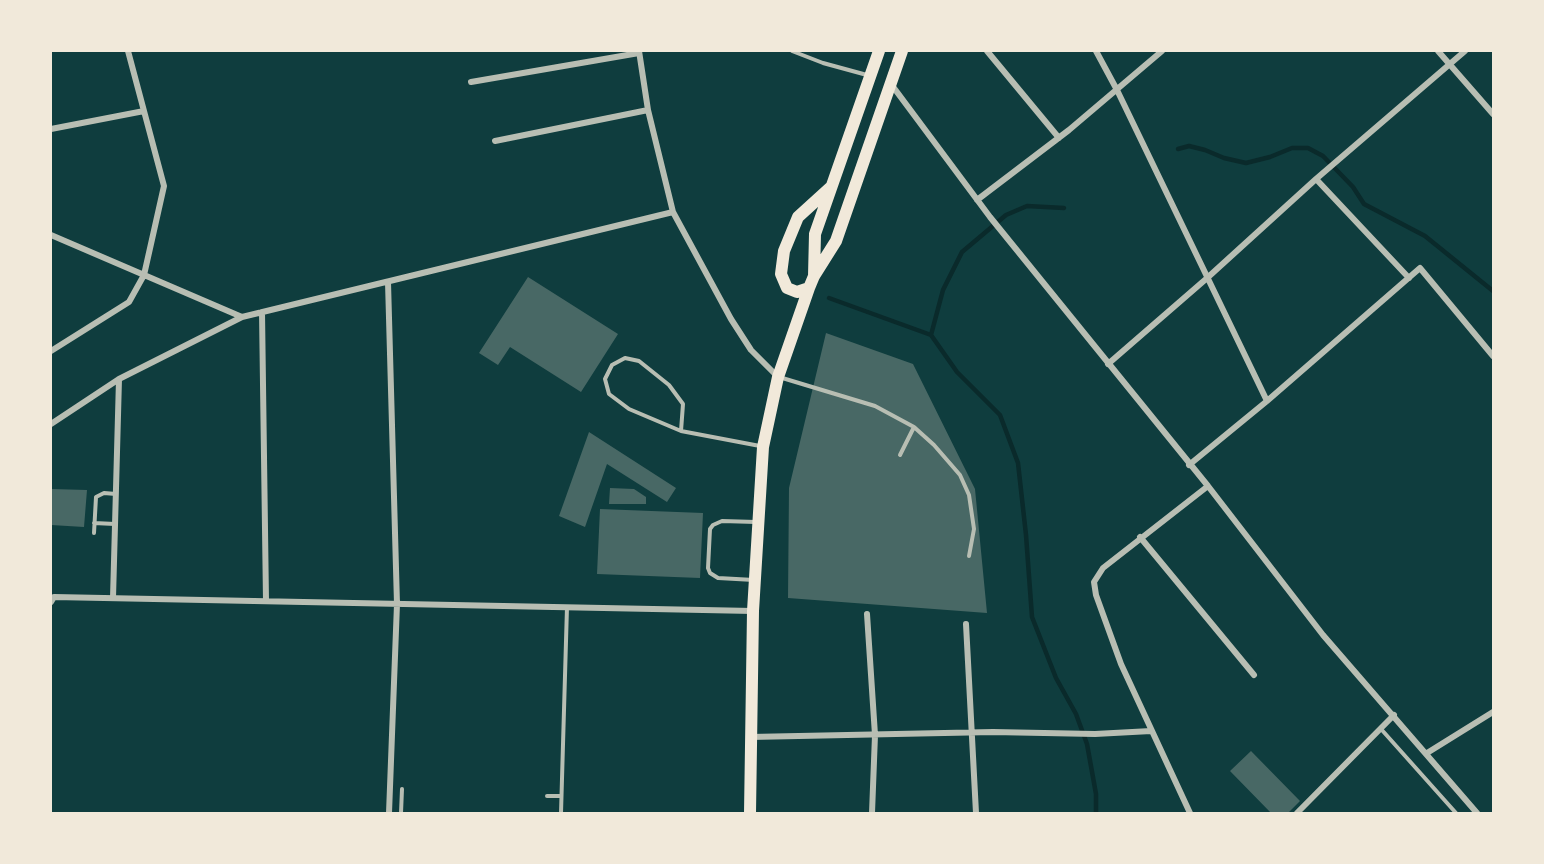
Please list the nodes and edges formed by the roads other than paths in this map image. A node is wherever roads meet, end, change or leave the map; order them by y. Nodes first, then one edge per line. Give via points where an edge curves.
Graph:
1 (129, 51) edge
2 (792, 51) edge
3 (879, 51) edge
4 (902, 51) edge
5 (987, 51) edge
6 (1096, 51) edge
7 (1162, 51) edge
8 (1438, 51) edge
9 (1465, 51) edge
10 (639, 52) edge
11 (1450, 64) junction
12 (871, 76) junction
13 (471, 82) dead end
14 (891, 83) junction
15 (1117, 90) junction
16 (648, 110) junction
17 (144, 111) junction
18 (1493, 114) edge
19 (51, 129) edge
20 (1059, 138) junction
21 (495, 141) dead end
22 (1316, 179) junction
23 (832, 187) junction
24 (977, 200) junction
25 (673, 212) junction
26 (51, 235) edge
27 (144, 275) junction
28 (814, 276) junction
29 (1409, 278) junction
30 (1206, 279) junction
31 (388, 282) junction
32 (809, 288) junction
33 (262, 312) junction
34 (242, 317) junction
35 (51, 351) edge
36 (1493, 356) edge
37 (1108, 364) junction
38 (778, 377) junction
39 (119, 379) junction
40 (1266, 401) junction
41 (51, 424) edge
42 (914, 427) junction
43 (681, 431) junction
44 (763, 447) junction
45 (900, 455) dead end
46 (1189, 465) junction
47 (1208, 486) junction
48 (116, 494) junction
49 (759, 522) junction
50 (94, 523) junction
51 (116, 524) junction
52 (93, 533) dead end
53 (1140, 537) junction
54 (969, 556) dead end
55 (755, 580) junction
56 (113, 598) junction
57 (266, 601) junction
58 (51, 602) edge
59 (397, 604) junction
60 (567, 607) junction
61 (753, 611) junction
62 (867, 614) dead end
63 (966, 624) dead end
64 (1254, 675) dead end
65 (1493, 712) edge
66 (1394, 715) junction
67 (1380, 729) junction
68 (1151, 731) junction
69 (972, 734) junction
70 (875, 735) junction
71 (750, 737) junction
72 (1427, 753) junction
73 (402, 789) dead end
74 (547, 796) dead end
75 (561, 796) junction
76 (389, 813) edge
77 (401, 813) edge
78 (561, 813) edge
79 (750, 813) edge
80 (872, 813) edge
81 (976, 813) edge
82 (1190, 813) edge
83 (1297, 813) edge
84 (1455, 813) edge
85 (1477, 813) edge

1 - 17 street
2 - 12 lane
3 - 12 main road
4 - 14 main road
5 - 20 street
6 - 15 street
7 - 15 street
8 - 11 street
9 - 11 street
10 - 13 street
10 - 16 street
11 - 18 street
11 - 22 street
12 - 23 main road
14 - 24 street
14 - 28 main road via 836,241
15 - 20 street
15 - 30 street
16 - 21 street
16 - 25 street
17 - 19 street
17 - 27 street via 164,186
20 - 24 street
22 - 29 street
22 - 30 street
23 - 28 main road via 815,234
23 - 32 main road via 798,217 784,251 781,274 787,288 797,292
24 - 37 street
25 - 31 street
25 - 38 street via 731,319 751,350
26 - 27 street
27 - 34 street
27 - 35 street via 129,302
28 - 32 main road
29 - 36 street via 1420,268
29 - 40 street
30 - 37 street
30 - 40 street
31 - 33 street
31 - 59 street
32 - 38 main road
33 - 34 street
33 - 57 street
34 - 39 street
37 - 46 street
38 - 42 lane via 875,406
38 - 44 main road
39 - 41 street
39 - 48 street
40 - 46 street
42 - 45 lane
42 - 54 lane via 960,475 969,495 974,529
43 - 43 lane via 629,409 609,394 605,379 612,365 625,358 639,361 669,385 683,404
43 - 44 lane
44 - 49 main road
46 - 47 street
47 - 53 street
47 - 66 street via 1323,635
48 - 50 lane via 98,494
48 - 51 street
49 - 55 main road
49 - 55 lane via 717,522 710,529 710,573 718,578
50 - 51 lane
50 - 52 lane
51 - 56 street
53 - 64 street
53 - 68 street via 1103,568 1094,582 1121,664
55 - 61 main road
56 - 57 street
56 - 58 street via 54,597
57 - 59 street
59 - 60 street
59 - 76 street
60 - 61 street
60 - 75 lane
61 - 71 main road
62 - 70 street
63 - 69 street
65 - 72 street
66 - 67 street
66 - 72 street
67 - 83 street
67 - 84 lane
68 - 69 street
68 - 82 street
69 - 70 street
69 - 81 street
70 - 71 street
70 - 80 street
71 - 79 main road
72 - 85 street
73 - 77 lane
74 - 75 lane
75 - 78 lane

